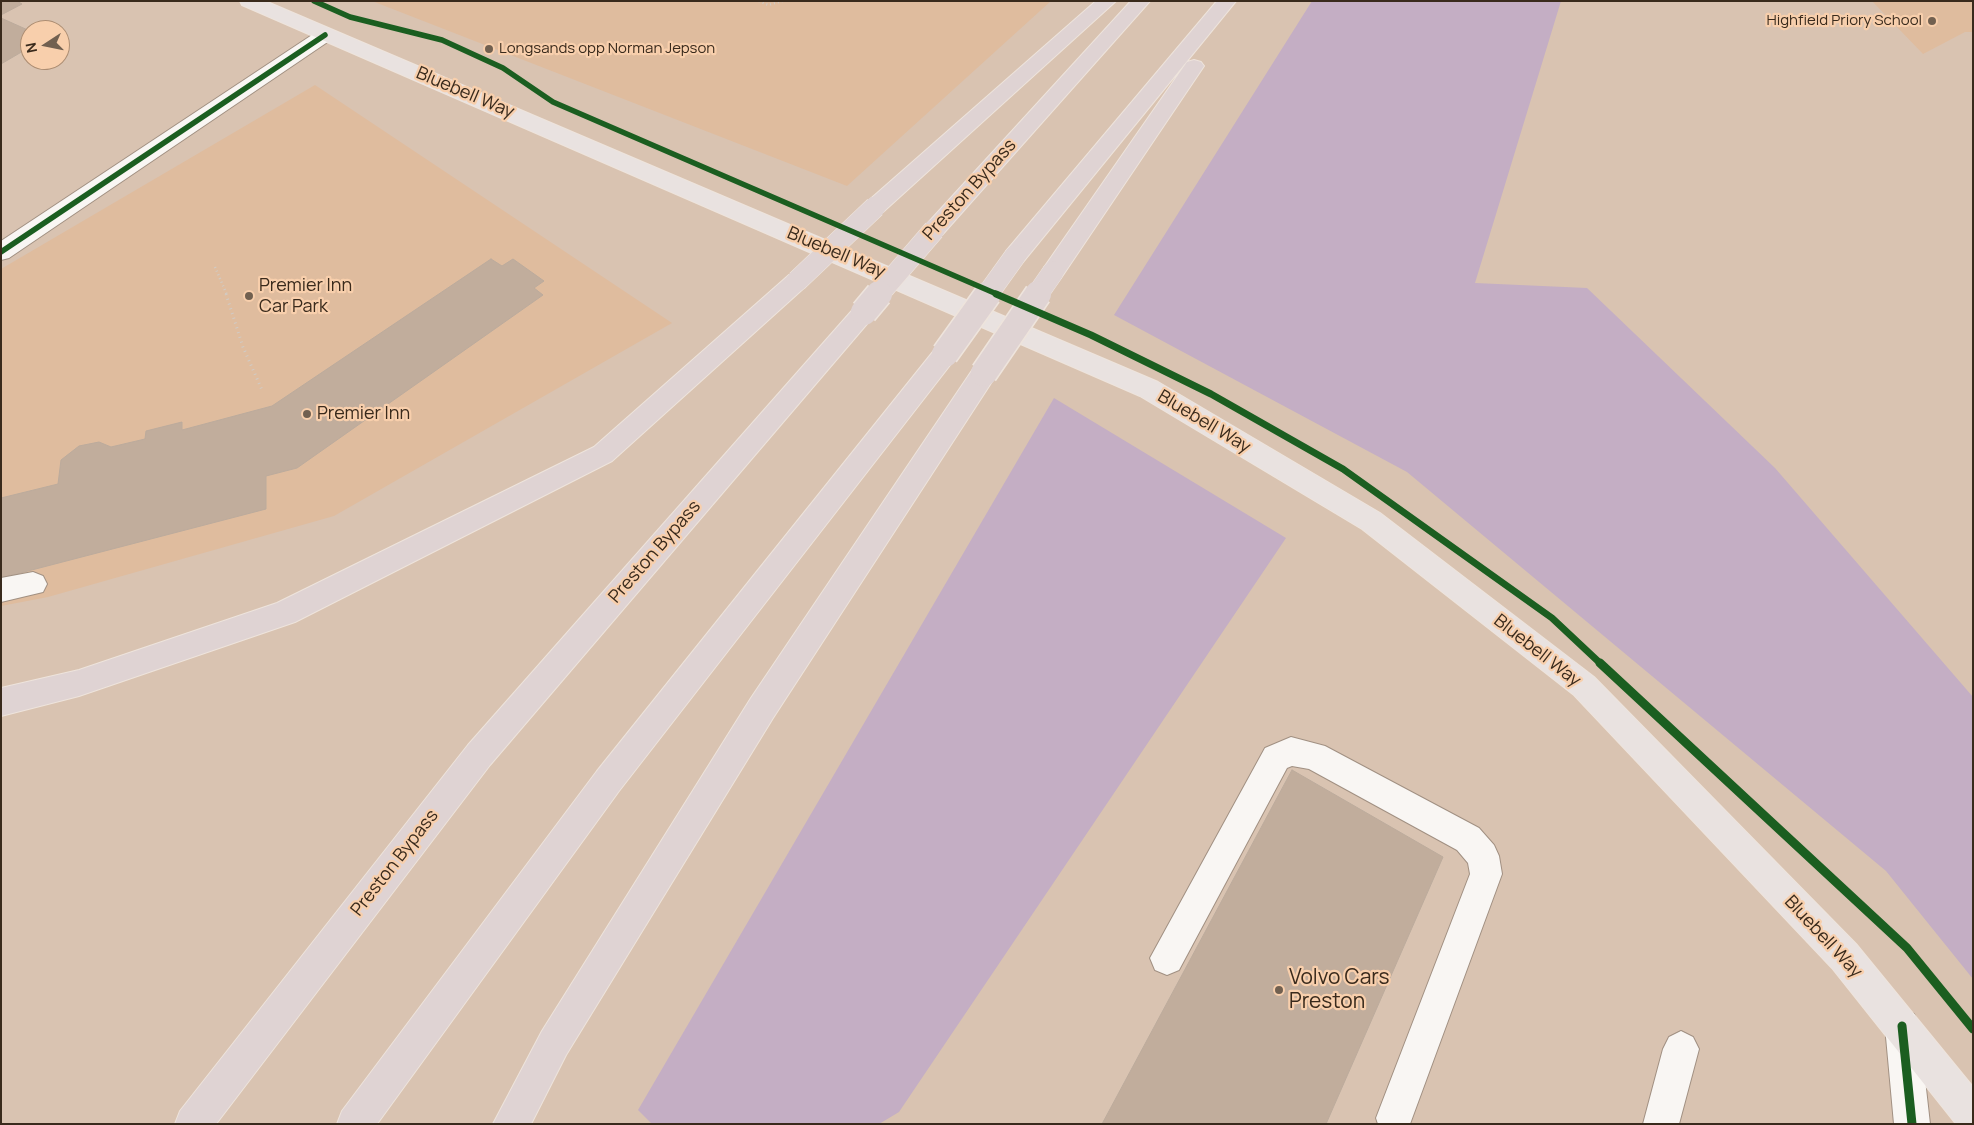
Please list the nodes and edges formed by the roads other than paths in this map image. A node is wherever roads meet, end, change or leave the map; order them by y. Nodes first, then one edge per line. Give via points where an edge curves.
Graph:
1 (249, 1) edge
2 (1107, 1) edge
3 (1141, 1) edge
4 (1227, 1) edge
5 (1239, 1) edge
6 (325, 35) junction
7 (2, 251) edge
8 (33, 584) dead end
9 (1, 590) edge
10 (1, 702) edge
11 (1167, 958) dead end
12 (1902, 1026) junction
13 (1681, 1049) dead end
14 (1973, 1116) edge
15 (1396, 1122) edge
16 (193, 1124) edge
17 (355, 1124) edge
18 (512, 1124) edge
19 (1661, 1124) edge
20 (1912, 1124) edge

1 - 6 main road, Bluebell Way
2 - 10 highway, bridge via 603,454 285,613 79,683
3 - 16 highway, Preston Bypass, bridge via 934,230 480,755
4 - 17 highway, bridge via 1016,256 945,354 608,781
5 - 18 highway, bridge via 984,373 762,708 554,1043
6 - 7 street
6 - 12 main road, Bluebell Way via 1149,389 1371,522 1584,686 1844,956
8 - 9 street
11 - 15 street via 1276,758 1292,750 1314,756 1468,839 1483,856 1486,874
12 - 14 main road, Bluebell Way
12 - 20 street
13 - 19 street

